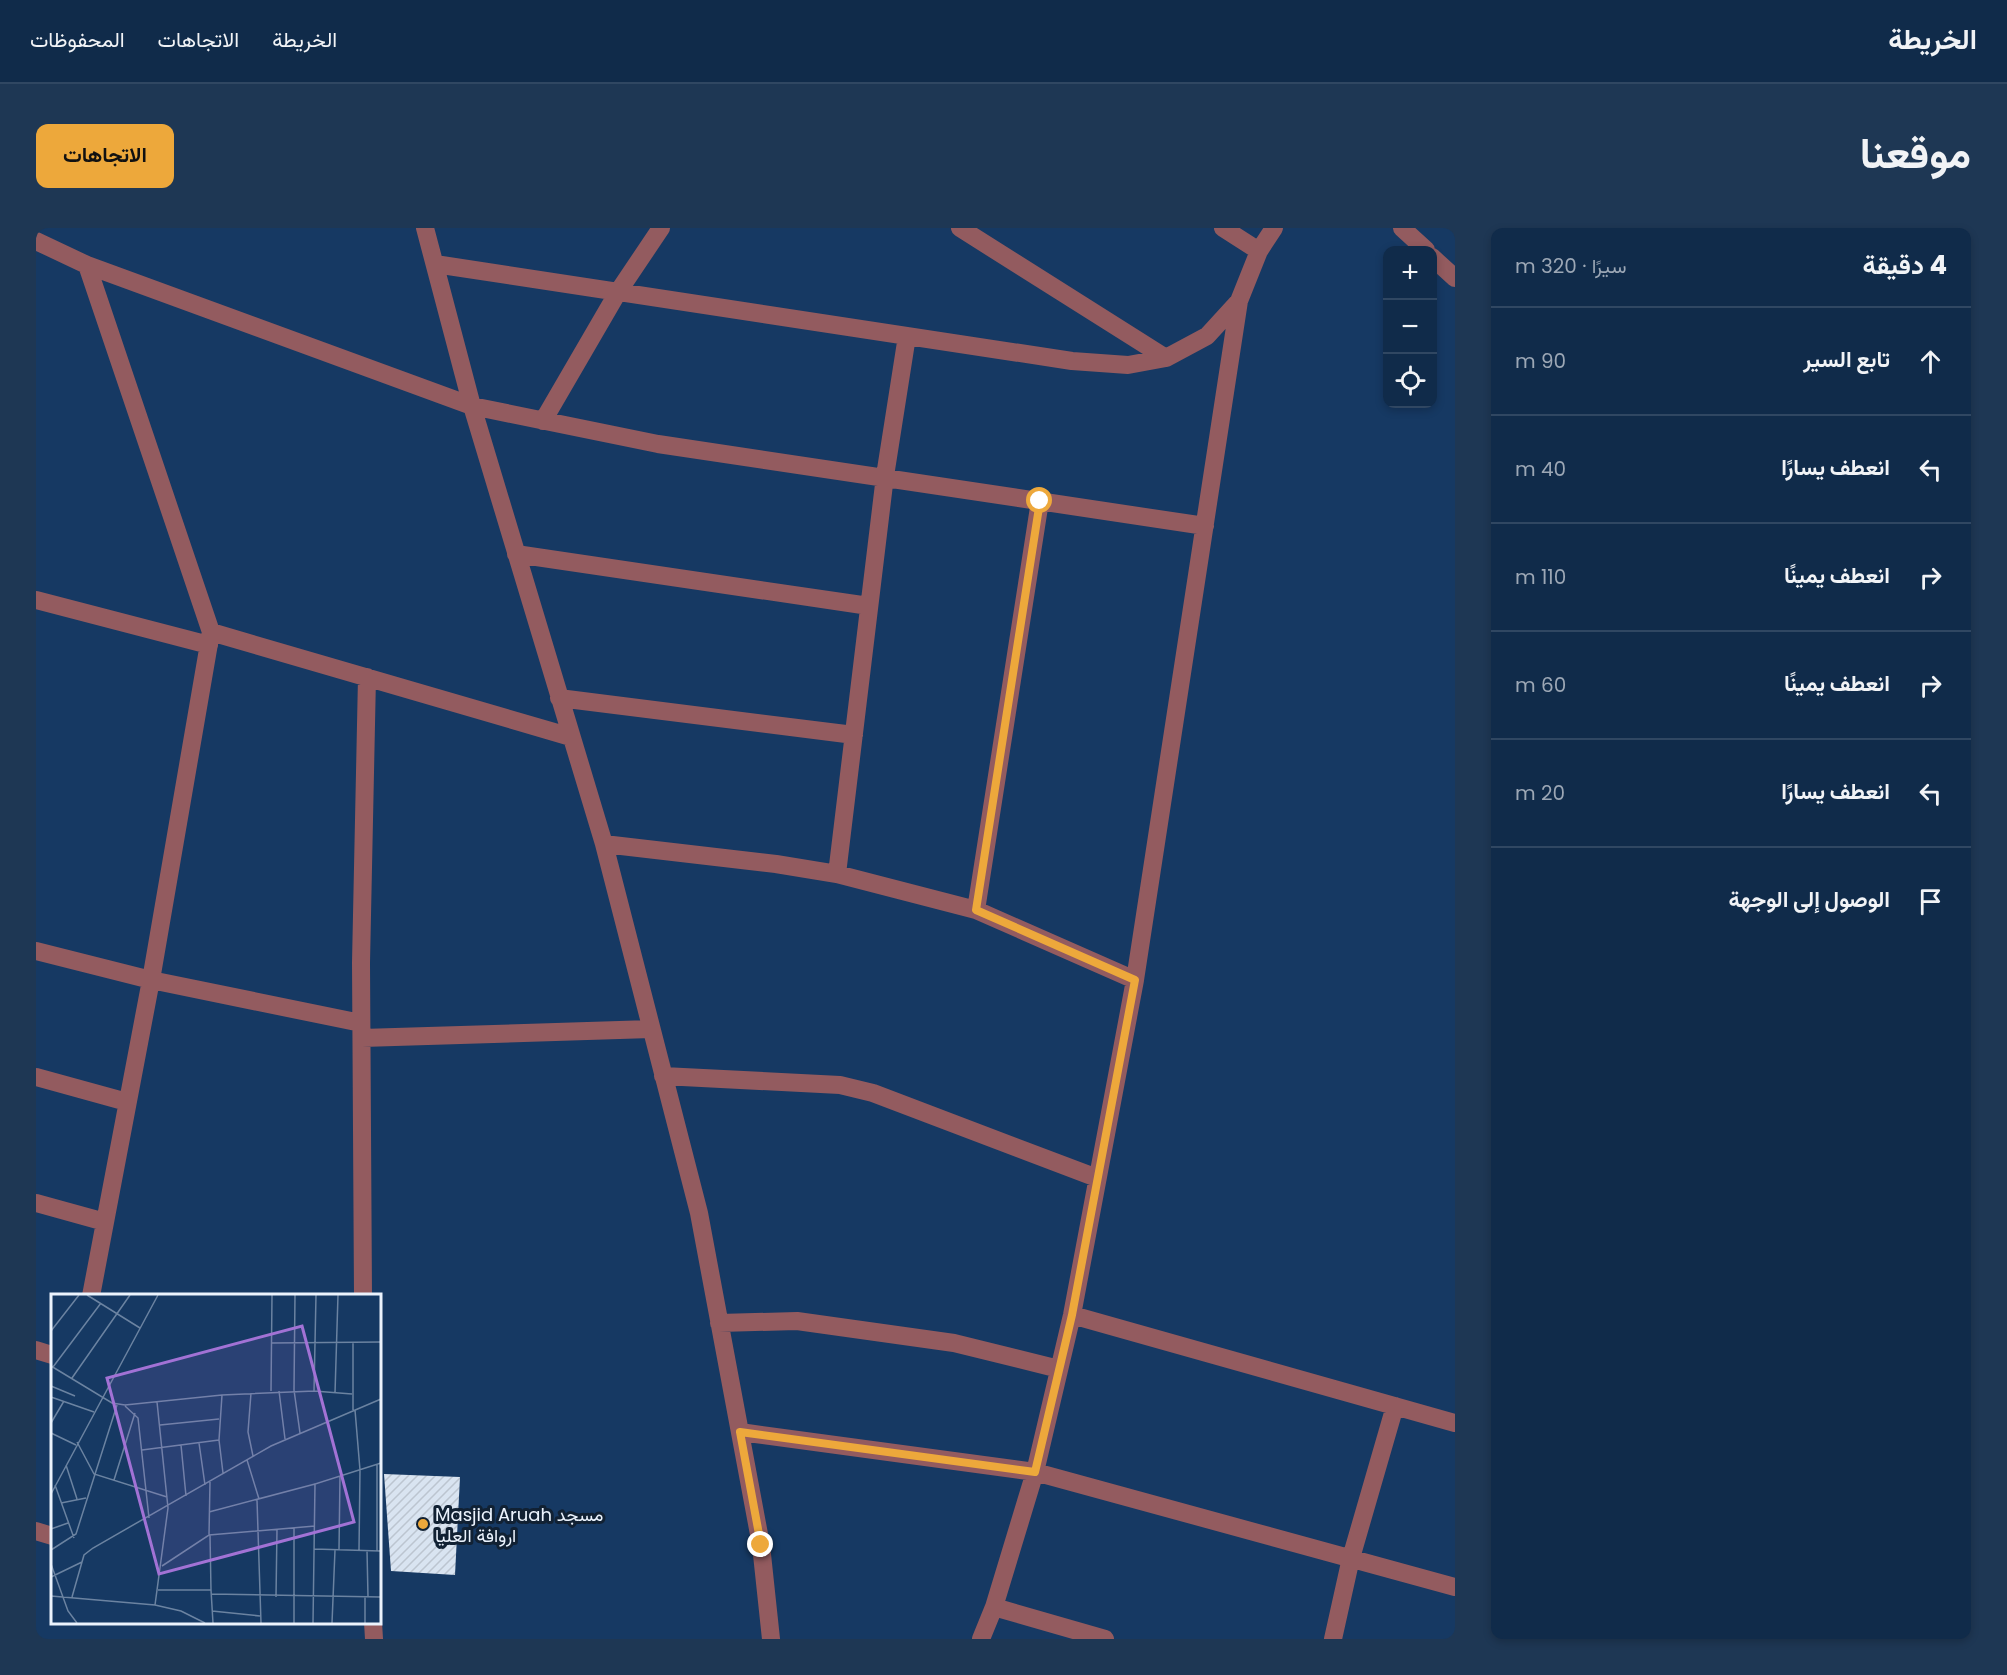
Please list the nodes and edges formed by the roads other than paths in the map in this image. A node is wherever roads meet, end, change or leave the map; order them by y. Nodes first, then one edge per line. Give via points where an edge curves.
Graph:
1 (425, 228) edge
2 (661, 228) edge
3 (960, 228) edge
4 (1223, 228) edge
5 (1274, 228) edge
6 (1402, 228) edge
7 (36, 242) edge
8 (1422, 246) edge
9 (1259, 251) junction
10 (1437, 262) edge
11 (435, 264) junction
12 (87, 265) junction
13 (1455, 278) edge
14 (618, 292) junction
15 (1239, 301) junction
16 (907, 336) junction
17 (1166, 358) junction
18 (472, 406) junction
19 (543, 420) junction
20 (885, 476) junction
21 (1040, 501) junction
22 (1205, 526) junction
23 (516, 554) junction
24 (36, 600) edge
25 (869, 606) junction
26 (210, 639) junction
27 (367, 677) junction
28 (560, 698) junction
29 (854, 735) junction
30 (571, 737) junction
31 (604, 844) junction
32 (837, 874) junction
33 (976, 910) junction
34 (36, 951) edge
35 (151, 980) junction
36 (1135, 980) junction
37 (651, 1029) junction
38 (362, 1030) junction
39 (663, 1076) junction
40 (36, 1077) edge
41 (127, 1102) junction
42 (1097, 1178) junction
43 (36, 1203) edge
44 (105, 1222) junction
45 (91, 1294) edge
46 (363, 1294) edge
47 (1072, 1315) junction
48 (719, 1323) junction
49 (36, 1350) edge
50 (51, 1355) edge
51 (1059, 1369) junction
52 (1395, 1406) junction
53 (1455, 1423) edge
54 (740, 1432) junction
55 (1035, 1472) junction
56 (36, 1531) edge
57 (51, 1536) edge
58 (1351, 1558) junction
59 (1455, 1587) edge
60 (994, 1607) junction
61 (771, 1639) edge
62 (981, 1639) edge
63 (1105, 1639) edge
64 (1333, 1639) edge

1 - 11 street
2 - 14 street
3 - 17 street
4 - 9 street
5 - 9 street
6 - 8 street
7 - 12 street
9 - 15 street
10 - 13 street
11 - 14 street
11 - 18 street
12 - 18 street
12 - 26 street
14 - 16 street
14 - 19 street
15 - 17 street via 1207,336
15 - 22 street
16 - 17 street via 1072,361 1128,365
16 - 20 street
18 - 19 street
18 - 23 street
19 - 20 street via 658,444
20 - 21 street
20 - 25 street
21 - 22 street
21 - 33 street
22 - 36 street
23 - 25 street
23 - 28 street
24 - 26 street
25 - 29 street
26 - 27 street
26 - 35 street
27 - 30 street
27 - 38 street
28 - 29 street
28 - 30 street
29 - 32 street
30 - 31 street
31 - 32 street
31 - 37 street
32 - 33 street
33 - 36 street
34 - 35 street
35 - 38 street
35 - 41 street
36 - 42 street
37 - 38 street
37 - 39 street
38 - 46 street
39 - 42 street via 840,1085 873,1093
39 - 48 street via 699,1213
40 - 41 street
41 - 44 street
42 - 47 street
43 - 44 street
44 - 45 street
47 - 51 street
47 - 52 street
48 - 51 street via 820,1324 954,1343
48 - 54 street
49 - 50 street
51 - 55 street
52 - 53 street
52 - 58 street
54 - 55 street
54 - 61 street via 761,1545
55 - 58 street
55 - 60 street
56 - 57 street
58 - 59 street
58 - 64 street
60 - 62 street
60 - 63 street

